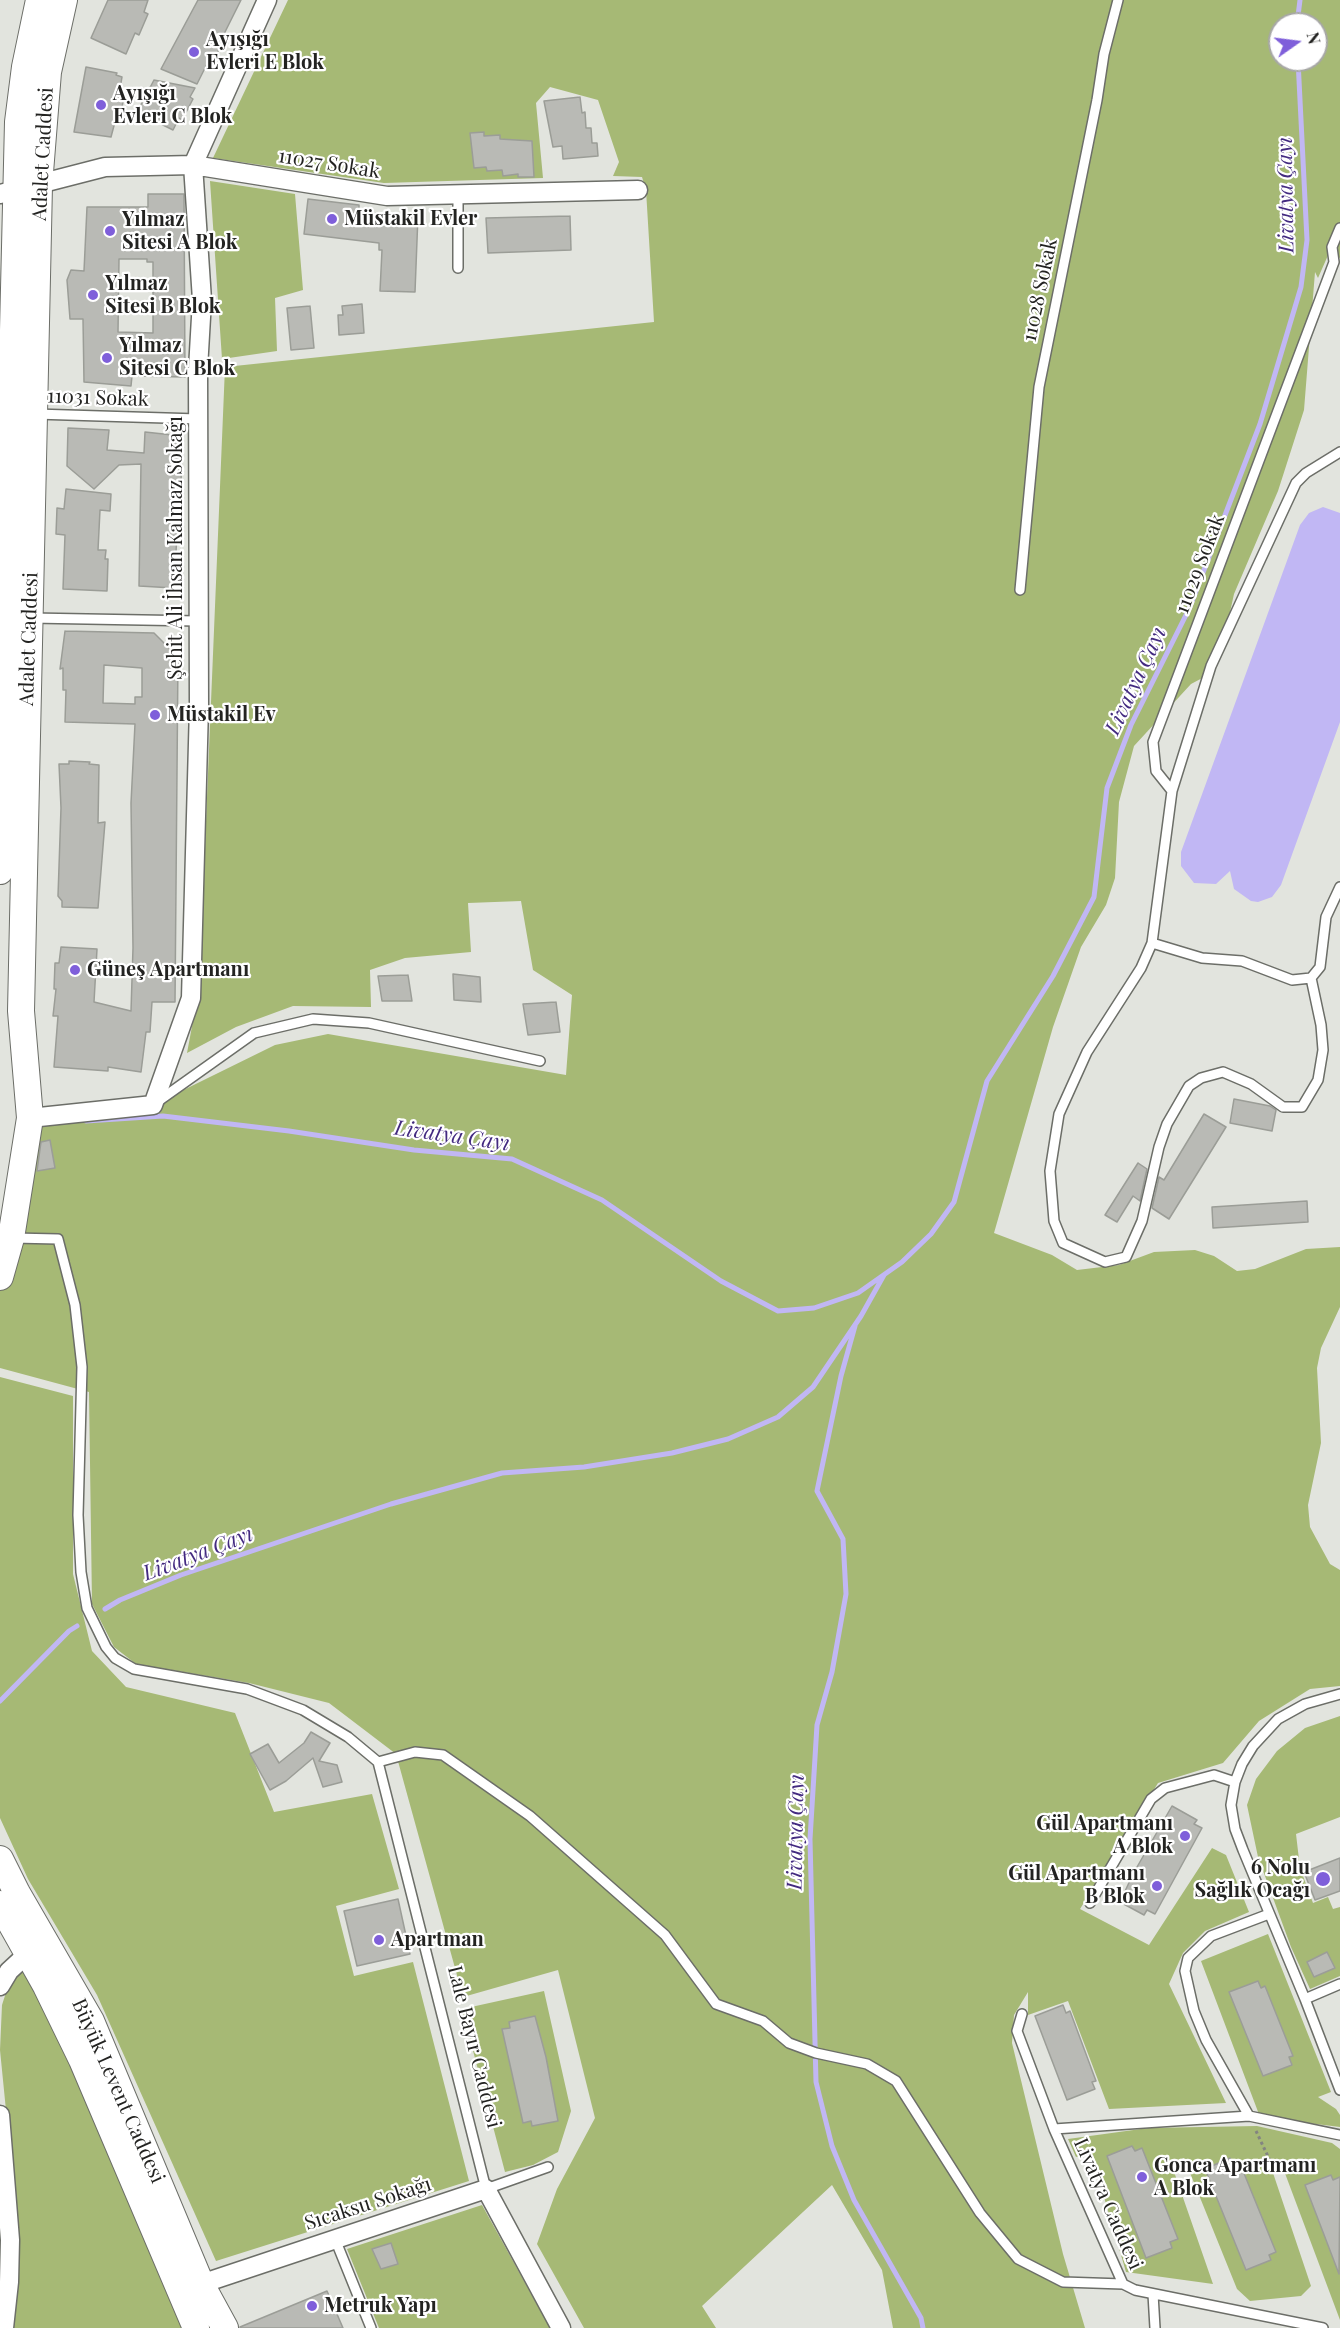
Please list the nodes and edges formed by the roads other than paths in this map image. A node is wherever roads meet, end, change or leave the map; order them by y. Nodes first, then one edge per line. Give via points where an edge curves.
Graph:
1 (39, 0) edge
2 (64, 0) edge
3 (267, 0) edge
4 (1118, 0) edge
5 (193, 165) junction
6 (19, 190) edge
7 (638, 190) dead end
8 (458, 194) junction
9 (1340, 228) edge
10 (1337, 265) edge
11 (458, 268) dead end
12 (33, 414) junction
13 (198, 419) junction
14 (1340, 452) edge
15 (4, 527) edge
16 (33, 531) junction
17 (1020, 590) dead end
18 (31, 618) junction
19 (198, 621) junction
20 (9, 774) edge
21 (1172, 791) junction
22 (0, 871) edge
23 (1340, 887) edge
24 (1152, 943) junction
25 (1311, 978) junction
26 (540, 1061) dead end
27 (153, 1105) junction
28 (30, 1118) junction
29 (11, 1238) junction
30 (0, 1277) edge
31 (1340, 1694) edge
32 (378, 1762) junction
33 (1235, 1782) junction
34 (2, 1868) edge
35 (1090, 1903) dead end
36 (2, 1909) edge
37 (1269, 1914) junction
38 (35, 1947) junction
39 (1340, 1984) edge
40 (0, 1986) edge
41 (1305, 1998) junction
42 (1022, 2014) dead end
43 (1340, 2090) edge
44 (0, 2115) edge
45 (1250, 2116) junction
46 (1054, 2129) junction
47 (1340, 2135) edge
48 (548, 2167) dead end
49 (486, 2188) junction
50 (335, 2239) junction
51 (201, 2284) junction
52 (1123, 2284) junction
53 (1153, 2294) junction
54 (4, 2328) edge
55 (196, 2328) edge
56 (225, 2328) edge
57 (371, 2328) edge
58 (561, 2328) edge
59 (1155, 2328) edge
60 (1323, 2328) edge

1 - 6 street, Adalet Caddesi via 18,122
2 - 6 street, Adalet Caddesi
3 - 5 street, Şehit Ali İhsan Kalmaz Sokağı
4 - 17 lane, 11028 Sokak via 1039,387
5 - 6 street, 11027 Sokak via 105,167
5 - 8 street, 11027 Sokak via 387,196
5 - 13 street, Şehit Ali İhsan Kalmaz Sokağı via 202,300
6 - 12 street, Adalet Caddesi
6 - 15 street, Adalet Caddesi
7 - 8 street, 11027 Sokak
8 - 11 lane
9 - 10 lane, 11029 Sokak via 1332,247
10 - 21 lane, 11029 Sokak via 1153,742 1156,771
12 - 13 lane, 11031 Sokak
12 - 16 street, Adalet Caddesi
13 - 19 street, Şehit Ali İhsan Kalmaz Sokağı
14 - 21 lane via 1296,483 1211,666
15 - 16 street
15 - 20 street, Adalet Caddesi
16 - 18 street, Adalet Caddesi
18 - 19 lane
18 - 20 street, Adalet Caddesi
19 - 27 street, Şehit Ali İhsan Kalmaz Sokağı via 191,998
20 - 22 street, Adalet Caddesi
20 - 28 street, Adalet Caddesi
21 - 24 lane
23 - 25 lane via 1326,917 1320,967
24 - 25 lane via 1202,958 1242,961 1292,980
24 - 25 lane via 1141,968 1087,1052 1059,1114 1052,1160 1054,1221 1063,1243 1105,1262 1126,1257 1142,1221 1167,1124 1189,1086 1223,1072 1251,1084 1283,1107 1302,1107 1318,1080 1323,1050
26 - 27 lane via 369,1023 313,1018 254,1033
27 - 28 street
28 - 29 street, Adalet Caddesi
29 - 30 street, Adalet Caddesi
29 - 32 lane via 58,1239 75,1305 82,1367 78,1515 81,1572 87,1608 106,1647 134,1670 247,1689 303,1710 348,1737
31 - 33 lane via 1305,1704 1278,1719 1253,1746
32 - 49 lane, Lale Bayır Caddesi
32 - 52 lane via 415,1752 443,1755 530,1816 665,1935 716,2004 762,2021 789,2043 867,2064 896,2081 980,2213 1018,2259 1063,2283
33 - 35 lane via 1214,1775 1165,1788 1151,1799
33 - 37 lane via 1231,1805 1235,1829
34 - 38 street, Büyük Levent Caddesi
36 - 38 street, Büyük Levent Caddesi
37 - 41 lane
37 - 45 lane via 1211,1936 1188,1958 1185,1971 1194,2011 1206,2040
38 - 40 street via 9,1971
38 - 51 street, Büyük Levent Caddesi via 91,2021
38 - 55 street, Büyük Levent Caddesi
39 - 41 lane
41 - 43 lane
42 - 46 lane, Livatya Caddesi via 1017,2031
44 - 54 street via 10,2240
45 - 46 lane
45 - 47 lane
46 - 52 lane, Livatya Caddesi
48 - 49 lane, Sıcaksu Sokağı
49 - 50 street, Sıcaksu Sokağı
49 - 58 street, Lale Bayır Caddesi
50 - 51 street, Sıcaksu Sokağı
50 - 57 lane
51 - 56 street, Büyük Levent Caddesi
52 - 53 lane, Livatya Caddesi
53 - 59 lane
53 - 60 lane, Livatya Caddesi

